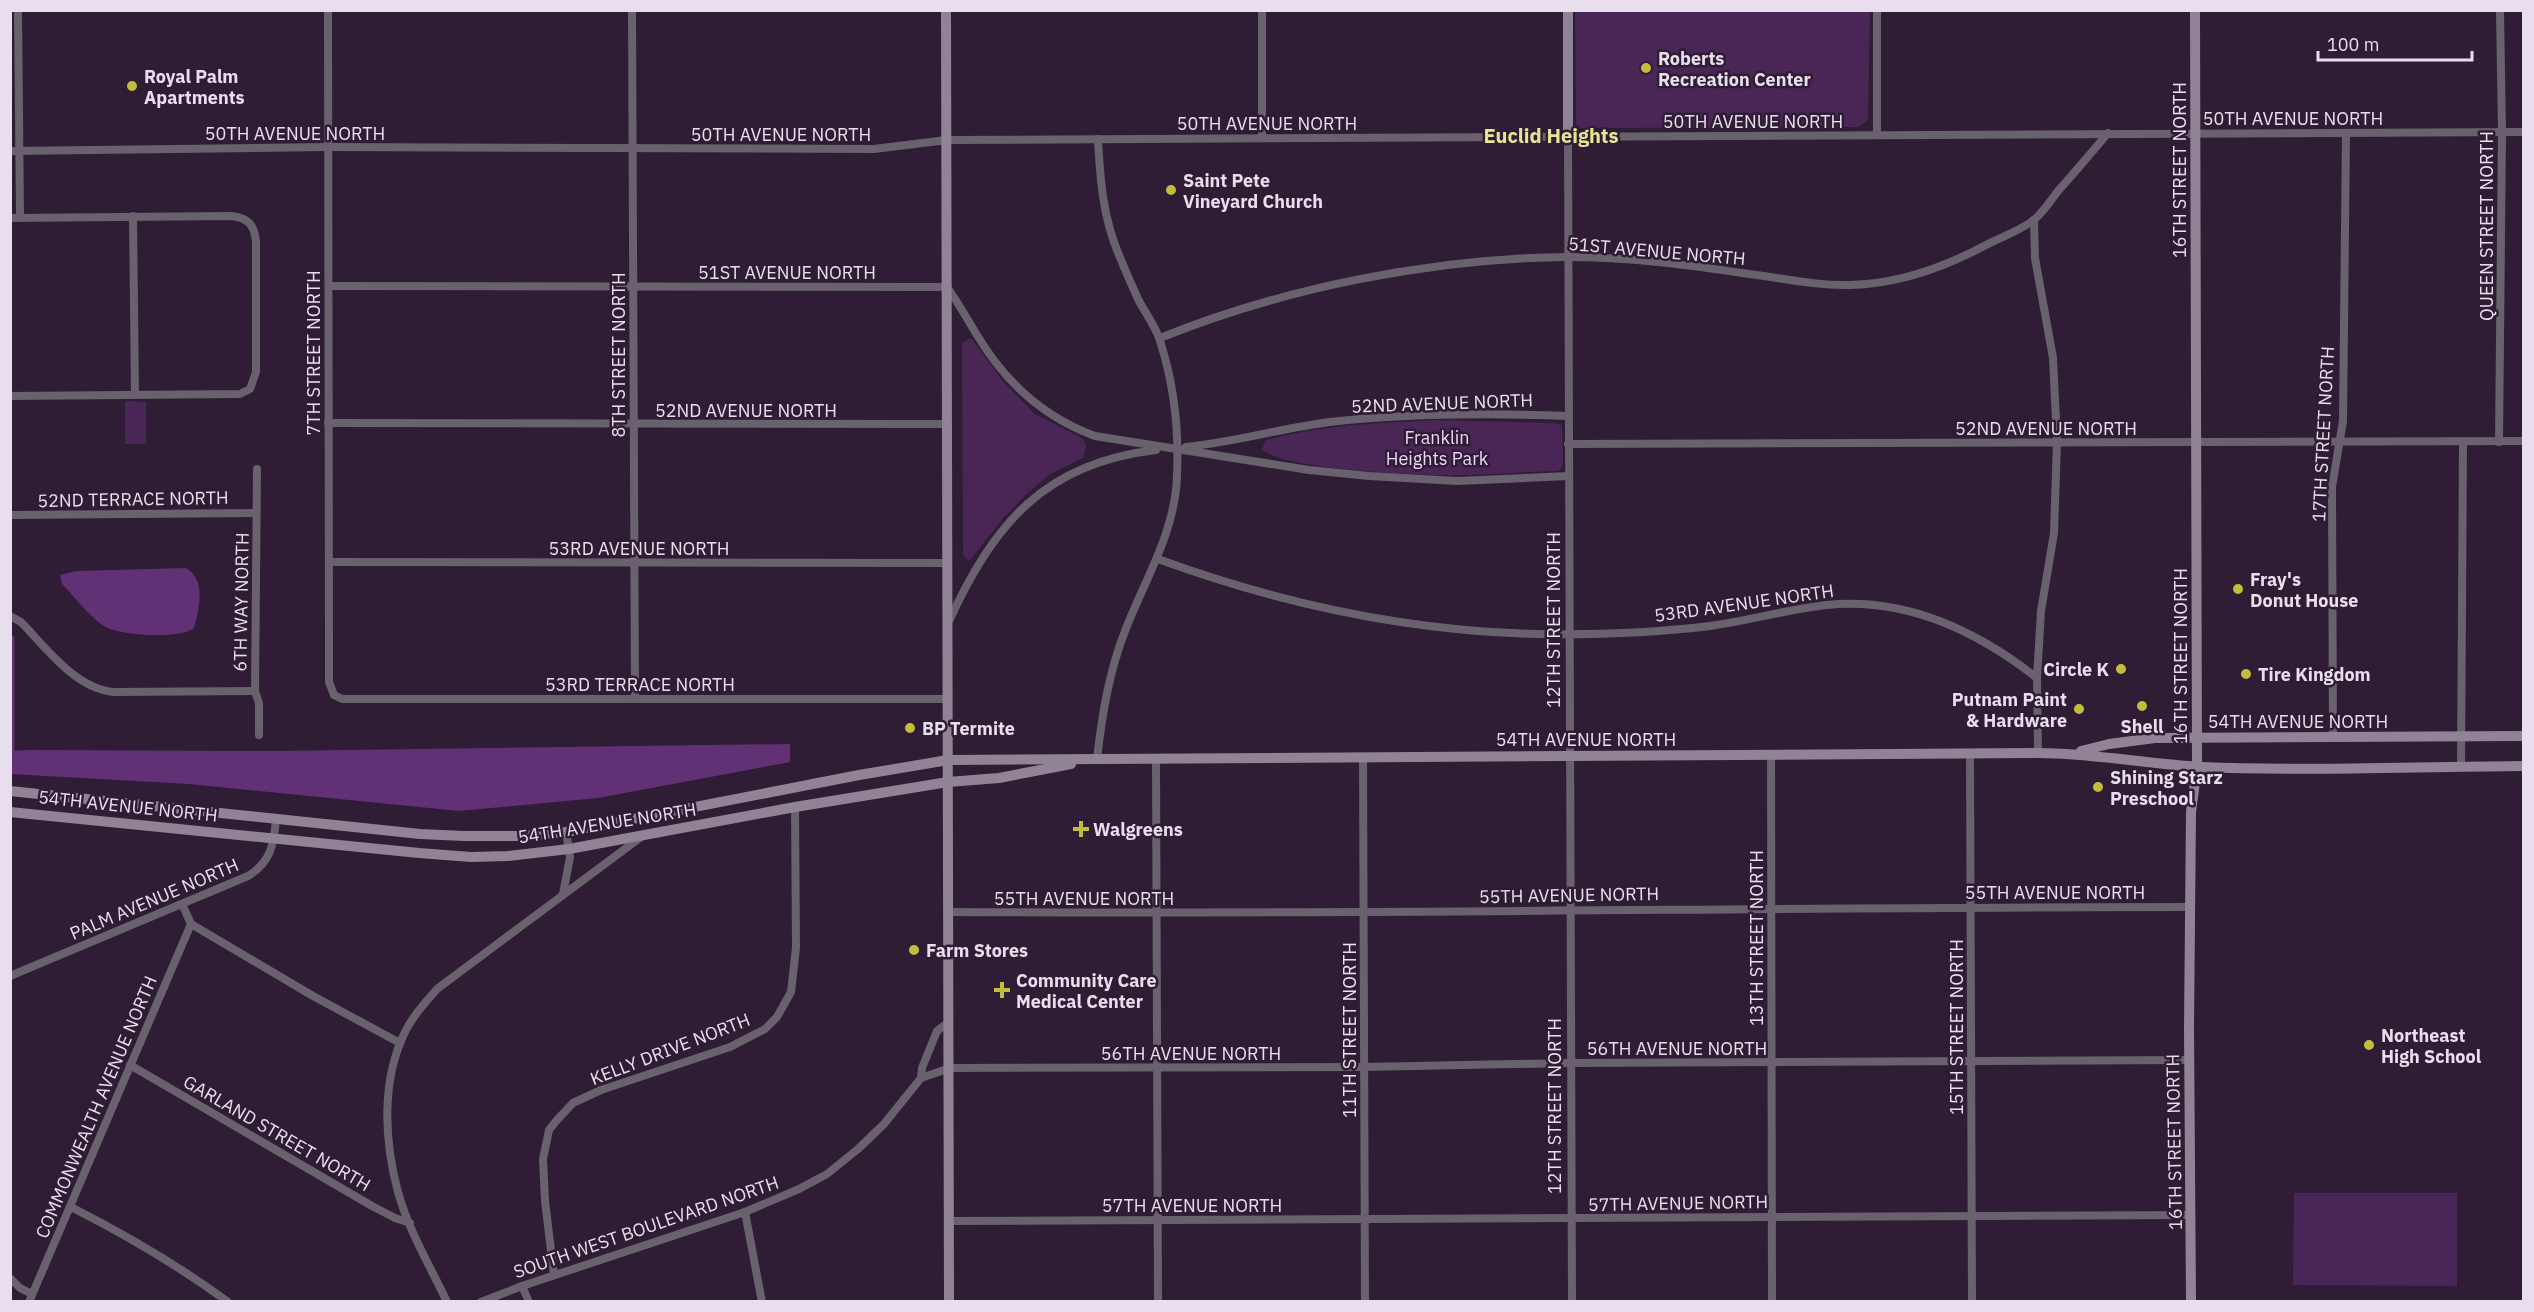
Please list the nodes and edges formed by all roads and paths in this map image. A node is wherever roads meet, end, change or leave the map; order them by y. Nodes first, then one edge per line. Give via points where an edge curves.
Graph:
1 (18, 10) edge
2 (328, 10) edge
3 (632, 10) edge
4 (946, 10) edge
5 (1262, 10) edge
6 (1568, 10) edge
7 (1877, 10) edge
8 (2195, 10) edge
9 (2500, 10) edge
10 (2523, 132) edge
11 (2108, 133) junction
12 (2195, 133) junction
13 (2346, 133) junction
14 (2502, 133) junction
15 (1876, 135) junction
16 (1262, 138) junction
17 (1568, 138) junction
18 (1098, 139) junction
19 (947, 140) junction
20 (327, 147) junction
21 (632, 149) junction
22 (14, 151) edge
23 (133, 216) junction
24 (20, 217) junction
25 (10, 218) edge
26 (2034, 220) junction
27 (1569, 257) junction
28 (329, 286) junction
29 (633, 287) junction
30 (947, 287) junction
31 (1160, 338) junction
32 (135, 395) junction
33 (10, 396) edge
34 (1568, 416) junction
35 (328, 423) junction
36 (633, 424) junction
37 (947, 424) junction
38 (2523, 441) edge
39 (2057, 442) junction
40 (2196, 442) junction
41 (2339, 442) junction
42 (2463, 442) junction
43 (2499, 442) junction
44 (1568, 444) junction
45 (1176, 448) junction
46 (257, 469) dead end
47 (1568, 476) junction
48 (256, 513) junction
49 (10, 515) edge
50 (1158, 559) junction
51 (329, 562) junction
52 (634, 563) junction
53 (948, 563) junction
54 (10, 616) edge
55 (948, 622) junction
56 (1569, 634) junction
57 (2037, 678) junction
58 (255, 691) junction
59 (334, 694) joint
60 (635, 699) junction
61 (947, 699) junction
62 (259, 735) dead end
63 (2462, 736) junction
64 (2523, 736) edge
65 (2333, 737) junction
66 (2197, 738) junction
67 (1970, 753) junction
68 (2038, 753) junction
69 (2074, 753) junction
70 (1771, 754) junction
71 (1570, 755) junction
72 (1363, 758) junction
73 (1097, 759) junction
74 (1156, 759) junction
75 (948, 760) junction
76 (2523, 766) edge
77 (2197, 767) junction
78 (2462, 767) junction
79 (948, 782) junction
80 (10, 791) edge
81 (795, 807) junction
82 (10, 812) edge
83 (276, 819) junction
84 (566, 832) junction
85 (641, 837) junction
86 (274, 838) junction
87 (569, 849) junction
88 (563, 894) junction
89 (182, 904) junction
90 (1772, 907) junction
91 (2191, 907) junction
92 (1970, 908) junction
93 (1569, 910) junction
94 (948, 912) junction
95 (1363, 912) junction
96 (1158, 913) junction
97 (191, 924) junction
98 (10, 976) edge
99 (949, 1022) junction
100 (400, 1043) junction
101 (2189, 1060) junction
102 (1971, 1062) junction
103 (1570, 1063) junction
104 (1770, 1063) junction
105 (130, 1065) junction
106 (1364, 1067) junction
107 (950, 1068) junction
108 (1158, 1068) junction
109 (921, 1078) junction
110 (71, 1207) junction
111 (745, 1212) junction
112 (2191, 1215) junction
113 (1771, 1217) junction
114 (1971, 1217) junction
115 (1157, 1220) junction
116 (1571, 1220) junction
117 (949, 1221) junction
118 (1365, 1221) junction
119 (410, 1222) junction
120 (554, 1275) junction
121 (10, 1278) edge
122 (522, 1286) junction
123 (30, 1298) edge
124 (228, 1302) edge
125 (447, 1302) edge
126 (481, 1302) edge
127 (529, 1302) edge
128 (762, 1302) edge
129 (949, 1302) edge
130 (1158, 1302) edge
131 (1365, 1302) edge
132 (1572, 1302) edge
133 (1772, 1302) edge
134 (1972, 1302) edge
135 (2191, 1302) edge

1 - 22 street
2 - 20 street, 7TH STREET NORTH
3 - 21 street, 8TH STREET NORTH
4 - 19 main road
5 - 16 street
6 - 17 main road, 12TH STREET NORTH
7 - 15 street
8 - 12 main road, 16TH STREET NORTH
9 - 14 street, QUEEN STREET NORTH
10 - 14 street, 50TH AVENUE NORTH
11 - 12 street, 50TH AVENUE NORTH
11 - 15 street, 50TH AVENUE NORTH
11 - 26 street, 51ST AVENUE NORTH
12 - 13 street, 50TH AVENUE NORTH
12 - 40 main road, 16TH STREET NORTH
13 - 14 street, 50TH AVENUE NORTH
13 - 41 street, 17TH STREET NORTH via 2343,421
14 - 43 street, QUEEN STREET NORTH
15 - 17 street, 50TH AVENUE NORTH
16 - 17 street, 50TH AVENUE NORTH
16 - 18 street, 50TH AVENUE NORTH
17 - 27 street, 12TH STREET NORTH
18 - 19 street, 50TH AVENUE NORTH
18 - 31 street via 1100,183 1112,236 1139,301
19 - 21 street, 50TH AVENUE NORTH via 874,149
19 - 30 main road
20 - 21 street, 50TH AVENUE NORTH
20 - 22 street, 50TH AVENUE NORTH
20 - 28 street, 7TH STREET NORTH
21 - 29 street, 8TH STREET NORTH
22 - 24 street
23 - 24 street
23 - 32 street
23 - 32 street via 240,217 254,228 256,241 256,372 250,389 240,394
24 - 25 street
26 - 27 street, 51ST AVENUE NORTH via 1931,270 1878,283 1819,284 1671,263
26 - 39 street via 2035,258 2053,358
27 - 31 street, 51ST AVENUE NORTH via 1491,260 1373,278 1211,317
27 - 34 street, 12TH STREET NORTH
28 - 29 street, 51ST AVENUE NORTH
28 - 35 street, 7TH STREET NORTH
29 - 30 street, 51ST AVENUE NORTH
29 - 36 street, 8TH STREET NORTH
30 - 37 main road
30 - 45 street via 995,362 1044,411 1095,436
31 - 45 street via 1175,412
32 - 33 street
34 - 44 street, 12TH STREET NORTH
34 - 45 street, 52ND AVENUE NORTH via 1389,417 1306,426
35 - 36 street, 52ND AVENUE NORTH
35 - 51 street, 7TH STREET NORTH
36 - 37 street, 52ND AVENUE NORTH
36 - 52 street, 8TH STREET NORTH
37 - 53 main road
38 - 43 street, 52ND AVENUE NORTH
39 - 40 street, 52ND AVENUE NORTH
39 - 44 street, 52ND AVENUE NORTH
39 - 57 street via 2054,533 2041,611
40 - 41 street, 52ND AVENUE NORTH
40 - 66 main road, 16TH STREET NORTH
41 - 42 street, 52ND AVENUE NORTH
41 - 65 street, 17TH STREET NORTH via 2332,487
42 - 43 street, 52ND AVENUE NORTH
42 - 63 street
44 - 47 street, 12TH STREET NORTH
45 - 47 street, 52ND AVENUE NORTH via 1369,476 1458,481
45 - 50 street via 1172,508
45 - 55 street, 52ND AVENUE NORTH via 1100,461 1061,479 1030,501 988,547
46 - 48 street, 6TH WAY NORTH
47 - 56 street, 12TH STREET NORTH
48 - 49 street, 52ND TERRACE NORTH
48 - 58 street, 6TH WAY NORTH
50 - 56 street, 53RD AVENUE NORTH via 1246,589 1342,612 1476,631
50 - 73 street via 1114,661
51 - 52 street, 53RD AVENUE NORTH
51 - 59 street, 7TH STREET NORTH via 329,682
52 - 53 street, 53RD AVENUE NORTH
52 - 60 street, 8TH STREET NORTH
53 - 55 main road
54 - 58 street via 95,689
55 - 61 main road
56 - 57 street, 53RD AVENUE NORTH via 1710,626 1826,605 1883,605 1935,619 1984,641
56 - 71 street, 12TH STREET NORTH
57 - 68 street
58 - 62 street, 6TH WAY NORTH
59 - 60 street, 53RD TERRACE NORTH via 342,699
60 - 61 street, 53RD TERRACE NORTH
61 - 75 main road
63 - 64 main road, 54TH AVENUE NORTH
63 - 65 main road, 54TH AVENUE NORTH
63 - 78 street
65 - 66 main road, 54TH AVENUE NORTH
66 - 69 main road, 54TH AVENUE NORTH via 2144,739
66 - 77 main road, 16TH STREET NORTH
67 - 68 main road, 54TH AVENUE NORTH
67 - 70 main road, 54TH AVENUE NORTH
67 - 92 street, 15TH STREET NORTH
68 - 69 main road, 54TH AVENUE NORTH
69 - 77 main road, 54TH AVENUE NORTH
70 - 71 main road, 54TH AVENUE NORTH
70 - 90 street, 13TH STREET NORTH
71 - 72 main road, 54TH AVENUE NORTH
71 - 93 street, 12TH STREET NORTH
72 - 74 main road, 54TH AVENUE NORTH
72 - 95 street, 11TH STREET NORTH
73 - 74 main road, 54TH AVENUE NORTH
73 - 75 main road, 54TH AVENUE NORTH
73 - 79 main road, 54TH AVENUE NORTH via 999,778
74 - 96 street
75 - 79 main road
75 - 84 main road, 54TH AVENUE NORTH
76 - 78 main road, 54TH AVENUE NORTH
77 - 78 main road, 54TH AVENUE NORTH
77 - 91 main road, 16TH STREET NORTH via 2191,812
79 - 81 main road, 54TH AVENUE NORTH
79 - 94 main road
80 - 83 main road, 54TH AVENUE NORTH
81 - 85 main road, 54TH AVENUE NORTH
81 - 120 street, KELLY DRIVE NORTH via 796,948 794,980 786,1004 765,1029 747,1039 601,1090 573,1103 556,1120 549,1130 543,1159
82 - 86 main road, 54TH AVENUE NORTH
83 - 84 main road, 54TH AVENUE NORTH via 464,836
83 - 86 street, PALM AVENUE NORTH
84 - 87 street
85 - 87 main road, 54TH AVENUE NORTH
85 - 88 street
86 - 87 main road, 54TH AVENUE NORTH via 471,856
86 - 89 street, PALM AVENUE NORTH via 272,850 260,869
87 - 88 street
88 - 100 street via 437,989 417,1012
89 - 97 street
89 - 98 street, PALM AVENUE NORTH
90 - 92 street, 55TH AVENUE NORTH
90 - 93 street, 55TH AVENUE NORTH
90 - 104 street, 13TH STREET NORTH
91 - 92 street, 55TH AVENUE NORTH
91 - 101 main road, 16TH STREET NORTH
92 - 102 street, 15TH STREET NORTH
93 - 95 street, 55TH AVENUE NORTH
93 - 103 street, 12TH STREET NORTH
94 - 96 street, 55TH AVENUE NORTH
94 - 99 main road
95 - 96 street, 55TH AVENUE NORTH
95 - 106 street, 11TH STREET NORTH
96 - 108 street
97 - 100 street
97 - 105 street, COMMONWEALTH AVENUE NORTH
99 - 107 main road
99 - 109 street, SOUTH WEST BOULEVARD NORTH via 936,1031
100 - 119 street via 390,1076 387,1123 398,1192
101 - 102 street, 56TH AVENUE NORTH
101 - 112 main road, 16TH STREET NORTH
102 - 104 street, 56TH AVENUE NORTH
102 - 114 street, 15TH STREET NORTH
103 - 104 street, 56TH AVENUE NORTH
103 - 106 street, 56TH AVENUE NORTH
103 - 116 street, 12TH STREET NORTH
104 - 113 street, 13TH STREET NORTH
105 - 110 street, COMMONWEALTH AVENUE NORTH
105 - 119 street, GARLAND STREET NORTH via 372,1206
106 - 108 street, 56TH AVENUE NORTH
106 - 118 street, 11TH STREET NORTH
107 - 108 street, 56TH AVENUE NORTH
107 - 109 street
107 - 117 main road
108 - 115 street
109 - 111 street, SOUTH WEST BOULEVARD NORTH via 884,1124 827,1174
110 - 123 street, COMMONWEALTH AVENUE NORTH
110 - 124 street via 150,1249
111 - 120 street, SOUTH WEST BOULEVARD NORTH
111 - 128 street
112 - 114 street, 57TH AVENUE NORTH
112 - 135 main road, 16TH STREET NORTH
113 - 114 street, 57TH AVENUE NORTH
113 - 116 street, 57TH AVENUE NORTH
113 - 133 street, 13TH STREET NORTH
114 - 134 street, 15TH STREET NORTH
115 - 117 street, 57TH AVENUE NORTH
115 - 118 street, 57TH AVENUE NORTH
115 - 130 street
116 - 118 street, 57TH AVENUE NORTH
116 - 132 street, 12TH STREET NORTH
117 - 129 main road
118 - 131 street, 11TH STREET NORTH
119 - 125 street
120 - 122 street, SOUTH WEST BOULEVARD NORTH
121 - 123 street
122 - 126 street, SOUTH WEST BOULEVARD NORTH
122 - 127 street

